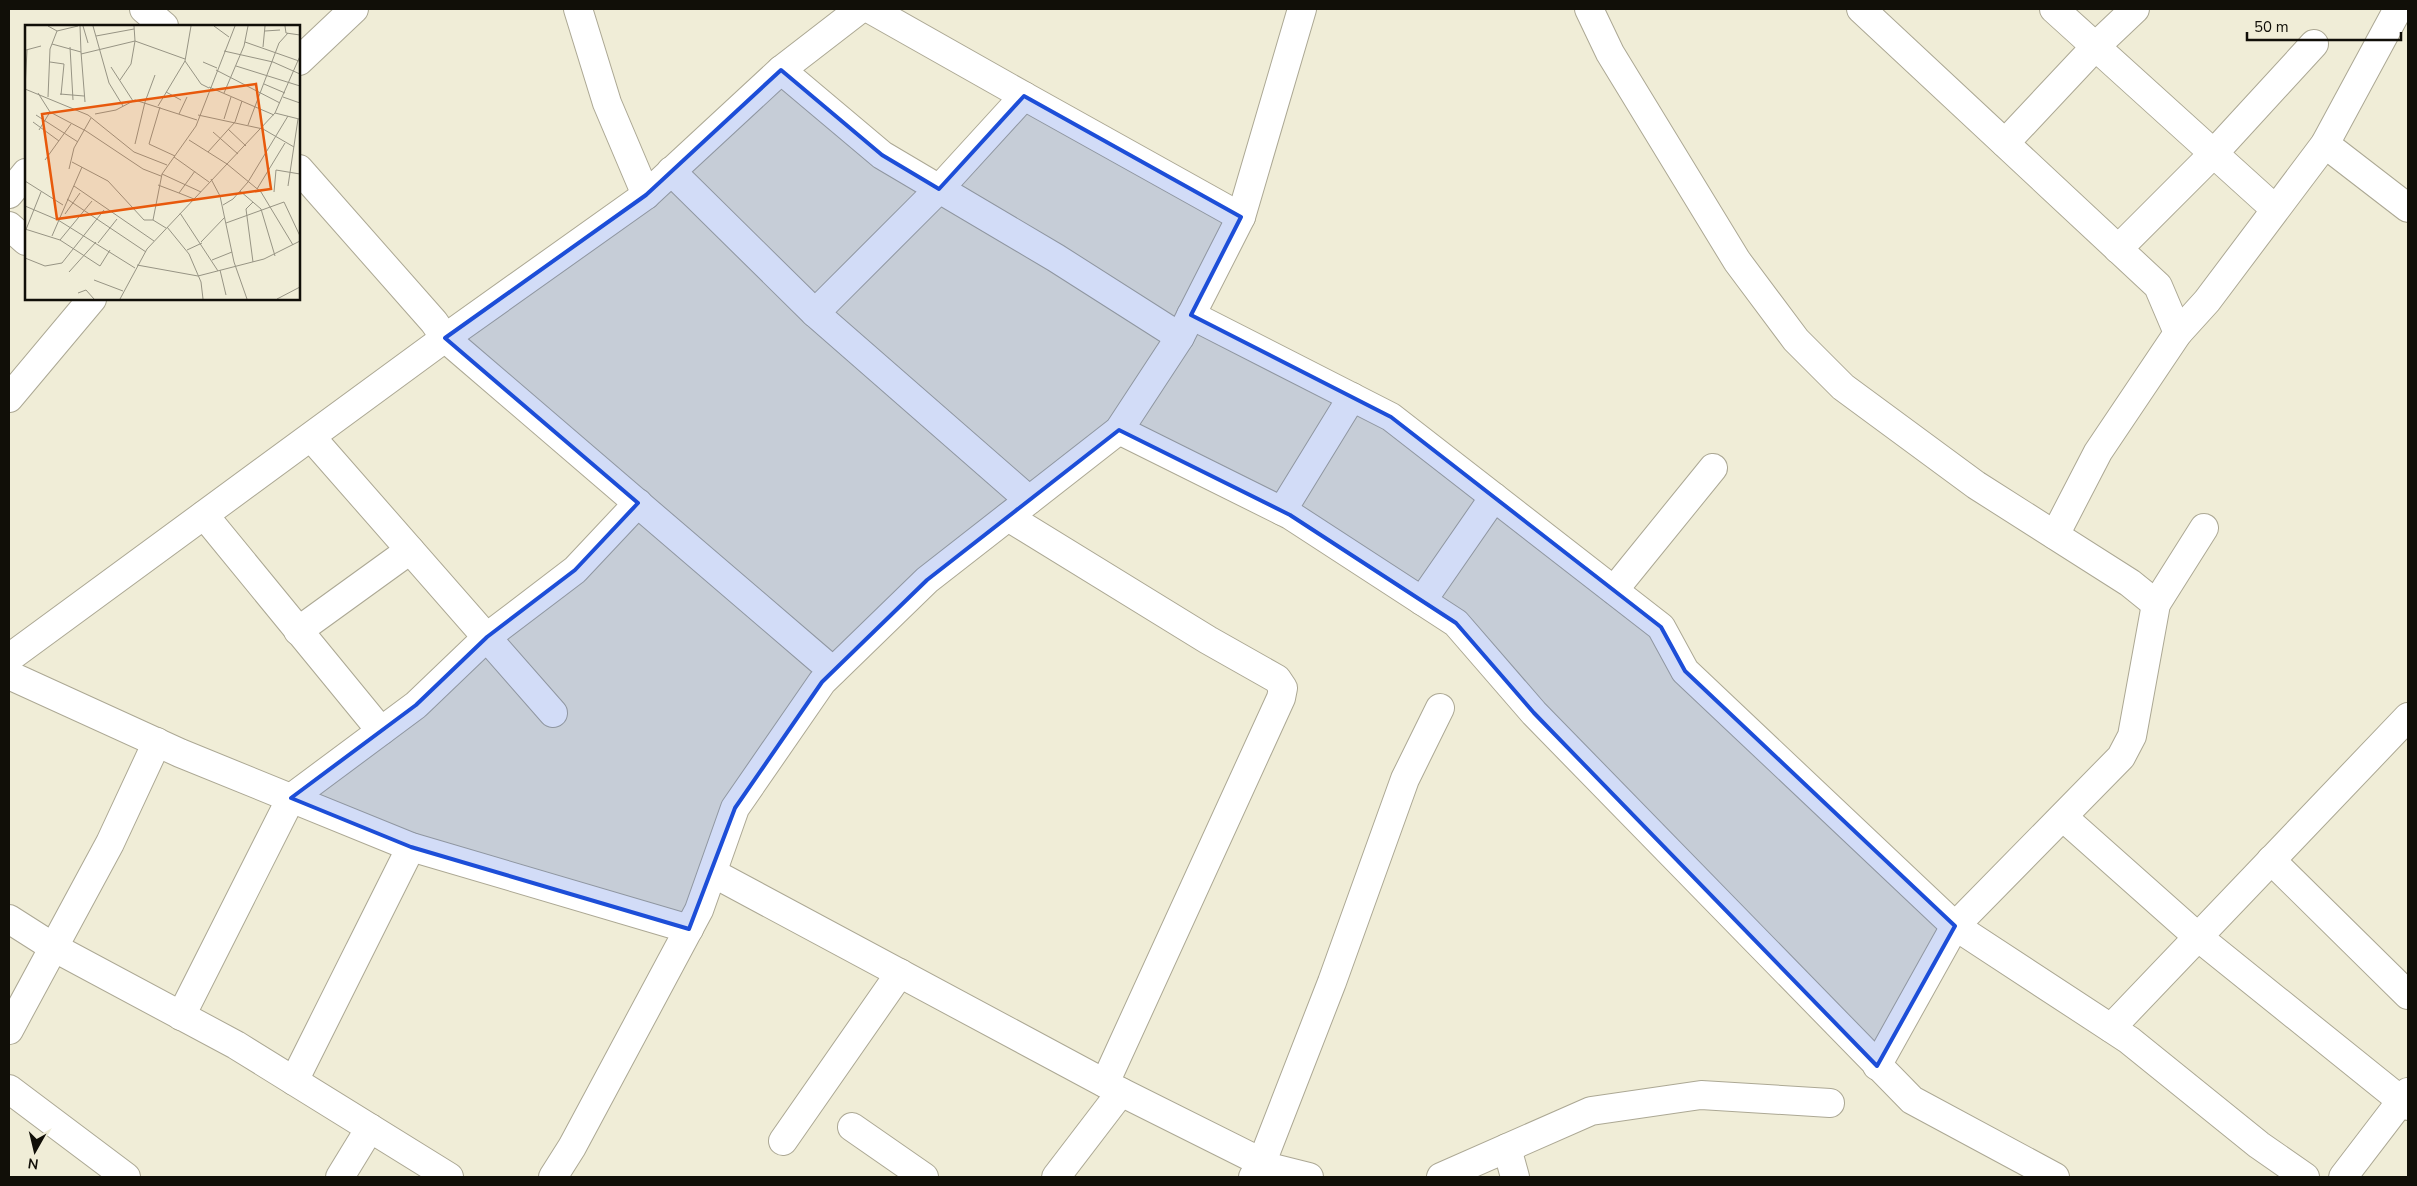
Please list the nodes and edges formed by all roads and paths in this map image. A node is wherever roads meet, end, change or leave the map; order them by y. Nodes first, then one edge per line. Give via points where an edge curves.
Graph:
1 (578, 9) edge
2 (860, 9) edge
3 (870, 9) edge
4 (1302, 9) edge
5 (1589, 9) edge
6 (2054, 9) edge
7 (2135, 9) edge
8 (2398, 9) edge
9 (343, 12) edge
10 (1877, 14) edge
11 (2314, 44) dead end
12 (2096, 46) junction
13 (300, 60) edge
14 (781, 70) junction
15 (1024, 96) junction
16 (2005, 143) junction
17 (2325, 144) junction
18 (2214, 153) junction
19 (300, 170) edge
20 (672, 171) junction
21 (25, 174) edge
22 (939, 189) junction
23 (9, 194) edge
24 (646, 195) junction
25 (2408, 208) edge
26 (2275, 209) junction
27 (1241, 217) junction
28 (9, 226) edge
29 (25, 240) edge
30 (2118, 249) junction
31 (2158, 286) junction
32 (91, 300) edge
33 (2207, 301) junction
34 (815, 313) junction
35 (1186, 326) junction
36 (2178, 333) junction
37 (445, 338) junction
38 (1352, 397) junction
39 (9, 398) edge
40 (1119, 430) junction
41 (311, 437) junction
42 (1713, 468) dead end
43 (1494, 497) junction
44 (1029, 500) junction
45 (638, 504) junction
46 (1282, 511) junction
47 (204, 515) junction
48 (1008, 517) junction
49 (2204, 528) dead end
50 (2055, 535) junction
51 (410, 550) junction
52 (1614, 590) junction
53 (1422, 601) junction
54 (2156, 604) junction
55 (298, 631) junction
56 (487, 637) junction
57 (9, 658) edge
58 (833, 670) junction
59 (9, 675) edge
60 (1440, 708) dead end
61 (553, 713) dead end
62 (2408, 717) edge
63 (381, 731) junction
64 (157, 742) junction
65 (291, 798) junction
66 (2063, 816) junction
67 (410, 847) junction
68 (2271, 860) junction
69 (712, 873) junction
70 (9, 919) edge
71 (1955, 926) junction
72 (689, 929) junction
73 (2198, 937) junction
74 (53, 947) junction
75 (900, 973) junction
76 (2408, 995) edge
77 (181, 1016) junction
78 (2110, 1028) junction
79 (9, 1030) edge
80 (1877, 1066) junction
81 (294, 1081) junction
82 (1113, 1087) junction
83 (9, 1089) edge
84 (2406, 1100) edge
85 (1830, 1103) dead end
86 (370, 1128) junction
87 (852, 1128) dead end
88 (783, 1141) dead end
89 (1508, 1148) junction
90 (1257, 1170) edge
91 (126, 1177) edge
92 (340, 1177) edge
93 (450, 1177) edge
94 (553, 1177) edge
95 (924, 1177) edge
96 (1056, 1177) edge
97 (1309, 1177) edge
98 (1440, 1177) edge
99 (1515, 1177) edge
100 (2055, 1177) edge
101 (2305, 1177) edge
102 (2343, 1177) edge

1 - 24 street via 607,103
2 - 14 street
3 - 15 street
4 - 27 street
5 - 50 street via 1610,53 1737,261 1796,340 1843,387 1976,484
6 - 12 street
7 - 12 street
8 - 17 street
9 - 13 street
10 - 16 street
11 - 18 street
12 - 16 street
12 - 18 street
14 - 20 street
14 - 22 street via 882,155
15 - 22 street
15 - 27 street
16 - 30 street
17 - 25 street
17 - 26 street
18 - 26 street
18 - 30 street
19 - 37 street
20 - 24 street
20 - 34 street
21 - 23 street
22 - 34 street
22 - 35 street via 1056,258
24 - 37 street
26 - 33 street
27 - 35 street
28 - 29 street
30 - 31 street
31 - 33 street
31 - 36 street
32 - 39 street
33 - 36 street
34 - 44 street
35 - 38 street
35 - 40 street
36 - 50 street via 2098,452
37 - 41 street
37 - 45 street
38 - 43 street via 1391,417
38 - 46 street
40 - 44 street
40 - 46 street
41 - 47 street
41 - 51 street
42 - 52 street
43 - 52 street
43 - 53 street
44 - 48 street
45 - 56 street via 575,570
45 - 58 street
46 - 53 street
47 - 55 street
47 - 57 street
48 - 58 street via 927,580
48 - 82 street via 1277,679 1282,688 1281,698
49 - 54 street
50 - 54 street via 2130,583
51 - 55 street
51 - 56 street
52 - 71 street via 1661,627 1685,671
53 - 80 street via 1456,623 1534,712
54 - 66 street via 2132,736 2121,757
55 - 63 street
56 - 61 street
56 - 63 street via 416,705
58 - 69 street via 735,808
59 - 64 street
60 - 90 street via 1405,779 1332,982
62 - 68 street
63 - 65 street
64 - 65 street
64 - 74 street via 110,843
65 - 67 street
65 - 77 street
66 - 71 street
66 - 73 street
67 - 72 street
67 - 81 street
68 - 73 street
68 - 76 street
69 - 72 street
69 - 75 street
70 - 74 street
71 - 78 street
71 - 80 street
72 - 94 street
73 - 78 street
73 - 84 street
74 - 77 street
74 - 79 street
75 - 82 street
75 - 88 street
77 - 81 street
78 - 101 street
80 - 100 street via 1912,1100
81 - 86 street
82 - 90 street
82 - 96 street
83 - 91 street
84 - 102 street
85 - 89 street via 1701,1095 1591,1111
86 - 92 street
86 - 93 street
87 - 95 street
89 - 98 street
89 - 99 street
90 - 97 street via 1273,1168

